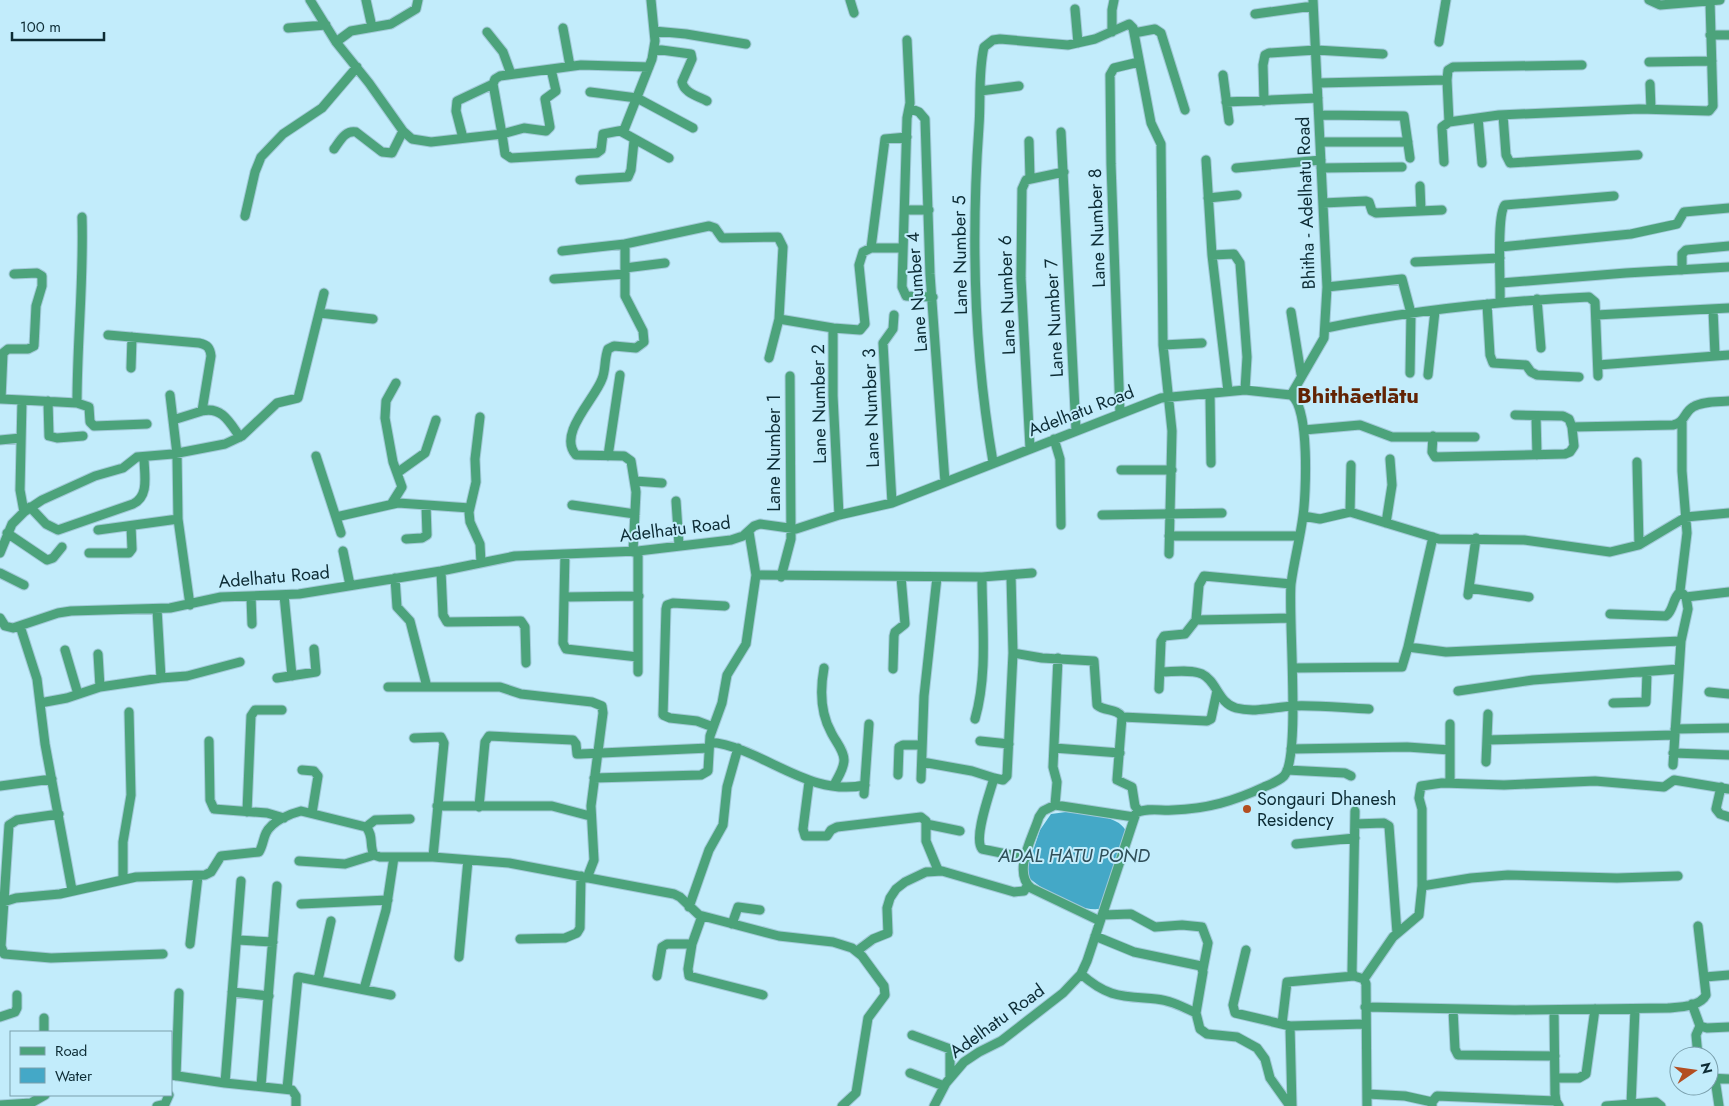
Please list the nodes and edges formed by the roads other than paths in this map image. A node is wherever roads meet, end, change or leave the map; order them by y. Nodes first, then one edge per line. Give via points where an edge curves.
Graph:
1 (310, 0) edge
2 (366, 0) edge
3 (418, 0) edge
4 (651, 0) edge
5 (850, 0) edge
6 (1114, 0) edge
7 (1446, 0) edge
8 (1650, 0) edge
9 (1720, 0) edge
10 (1710, 1) edge
11 (1313, 3) edge
12 (1075, 9) dead end
13 (854, 13) dead end
14 (1256, 14) dead end
15 (326, 25) junction
16 (372, 27) junction
17 (288, 28) dead end
18 (562, 28) dead end
19 (486, 32) dead end
20 (654, 32) junction
21 (1112, 32) junction
22 (1134, 33) junction
23 (1710, 35) junction
24 (1729, 35) edge
25 (907, 40) dead end
26 (336, 42) junction
27 (1439, 42) dead end
28 (1078, 43) junction
29 (746, 44) dead end
30 (654, 49) junction
31 (1316, 50) junction
32 (1383, 54) dead end
33 (1712, 61) junction
34 (1139, 62) junction
35 (1649, 62) dead end
36 (570, 66) junction
37 (1582, 66) dead end
38 (649, 67) junction
39 (357, 68) junction
40 (551, 68) junction
41 (511, 74) junction
42 (1222, 75) dead end
43 (1448, 80) junction
44 (1318, 83) junction
45 (492, 84) junction
46 (1650, 84) dead end
47 (1019, 86) dead end
48 (980, 91) junction
49 (590, 92) dead end
50 (637, 98) junction
51 (1318, 98) junction
52 (1264, 100) junction
53 (707, 101) dead end
54 (1226, 102) junction
55 (909, 108) junction
56 (1651, 109) junction
57 (1185, 110) dead end
58 (1319, 114) junction
59 (1503, 115) junction
60 (1478, 118) junction
61 (1229, 121) dead end
62 (1449, 122) junction
63 (693, 128) dead end
64 (403, 131) junction
65 (622, 132) junction
66 (1061, 132) dead end
67 (502, 134) junction
68 (907, 137) junction
69 (463, 138) junction
70 (634, 141) junction
71 (1029, 141) dead end
72 (1320, 142) junction
73 (1408, 142) junction
74 (334, 149) dead end
75 (1638, 155) dead end
76 (669, 158) dead end
77 (1410, 158) dead end
78 (1206, 160) dead end
79 (1444, 162) dead end
80 (1482, 162) dead end
81 (1321, 164) junction
82 (1402, 167) dead end
83 (1236, 168) dead end
84 (1064, 172) junction
85 (1030, 179) junction
86 (580, 180) dead end
87 (1420, 186) dead end
88 (1237, 195) dead end
89 (1614, 196) dead end
90 (1208, 198) junction
91 (1323, 203) junction
92 (1729, 208) edge
93 (905, 210) junction
94 (929, 210) junction
95 (1442, 210) dead end
96 (1421, 211) junction
97 (82, 216) dead end
98 (245, 216) dead end
99 (625, 244) junction
100 (1729, 246) edge
101 (1500, 247) junction
102 (871, 248) junction
103 (903, 248) junction
104 (562, 251) dead end
105 (1212, 255) junction
106 (1500, 258) junction
107 (1415, 262) dead end
108 (665, 263) dead end
109 (1729, 267) edge
110 (1682, 270) junction
111 (625, 271) junction
112 (14, 274) dead end
113 (554, 278) dead end
114 (1500, 283) junction
115 (1326, 287) junction
116 (324, 293) dead end
117 (932, 298) junction
118 (1537, 299) junction
119 (1500, 302) junction
120 (1487, 304) junction
121 (1729, 308) edge
122 (1713, 309) junction
123 (1435, 311) junction
124 (1291, 312) dead end
125 (320, 313) junction
126 (1411, 313) junction
127 (894, 315) dead end
128 (1596, 315) junction
129 (373, 319) dead end
130 (779, 319) junction
131 (833, 328) junction
132 (1326, 328) junction
133 (108, 335) dead end
134 (132, 337) junction
135 (1202, 343) dead end
136 (1163, 345) junction
137 (1541, 348) dead end
138 (1715, 355) junction
139 (1729, 355) edge
140 (768, 358) dead end
141 (1598, 365) junction
142 (130, 368) dead end
143 (1410, 373) dead end
144 (1301, 374) junction
145 (620, 375) dead end
146 (1428, 375) dead end
147 (790, 376) dead end
148 (1598, 376) dead end
149 (1579, 377) dead end
150 (396, 383) dead end
151 (1245, 390) junction
152 (1228, 392) junction
153 (1210, 394) junction
154 (170, 395) dead end
155 (1291, 395) junction
156 (1170, 397) junction
157 (1, 399) edge
158 (22, 400) junction
159 (48, 401) junction
160 (1729, 401) edge
161 (77, 403) junction
162 (202, 411) junction
163 (1120, 414) junction
164 (1515, 415) dead end
165 (1536, 416) junction
166 (480, 417) dead end
167 (173, 420) junction
168 (436, 420) dead end
169 (1682, 422) junction
170 (147, 424) dead end
171 (1572, 427) junction
172 (1076, 430) junction
173 (1304, 430) junction
174 (83, 436) dead end
175 (1432, 436) junction
176 (240, 437) junction
177 (1475, 437) dead end
178 (21, 438) junction
179 (1054, 438) junction
180 (0, 440) edge
181 (1030, 448) junction
182 (177, 454) junction
183 (1537, 455) junction
184 (316, 456) dead end
185 (608, 456) junction
186 (144, 457) junction
187 (1390, 459) dead end
188 (993, 462) junction
189 (1637, 462) dead end
190 (1211, 463) dead end
191 (1351, 465) dead end
192 (1121, 470) dead end
193 (1172, 470) junction
194 (398, 473) junction
195 (635, 481) junction
196 (945, 482) junction
197 (662, 483) dead end
198 (676, 500) dead end
199 (892, 502) junction
200 (392, 503) junction
201 (426, 505) junction
202 (572, 505) dead end
203 (470, 508) junction
204 (27, 509) junction
205 (1350, 512) junction
206 (1170, 513) junction
207 (1222, 513) dead end
208 (1729, 513) edge
209 (634, 514) junction
210 (839, 515) junction
211 (1102, 515) dead end
212 (1303, 516) junction
213 (336, 517) junction
214 (1686, 517) junction
215 (178, 519) junction
216 (1386, 524) junction
217 (131, 526) junction
218 (1061, 526) dead end
219 (5, 529) edge
220 (98, 530) dead end
221 (790, 530) junction
222 (749, 532) junction
223 (341, 533) dead end
224 (1169, 536) junction
225 (1298, 536) junction
226 (1433, 537) junction
227 (1476, 538) junction
228 (406, 539) dead end
229 (1639, 544) junction
230 (679, 545) junction
231 (62, 547) dead end
232 (343, 551) dead end
233 (636, 551) junction
234 (0, 552) edge
235 (89, 553) dead end
236 (565, 554) junction
237 (1169, 554) dead end
238 (481, 563) junction
239 (441, 571) junction
240 (0, 573) edge
241 (1032, 573) dead end
242 (756, 575) junction
243 (1011, 576) junction
244 (781, 577) junction
245 (901, 577) junction
246 (937, 577) junction
247 (982, 577) junction
248 (395, 578) junction
249 (1292, 584) junction
250 (24, 585) dead end
251 (350, 585) junction
252 (1729, 592) edge
253 (284, 595) junction
254 (1683, 595) junction
255 (251, 596) junction
256 (638, 596) junction
257 (566, 597) junction
258 (1529, 597) dead end
259 (190, 605) junction
260 (726, 606) dead end
261 (157, 609) junction
262 (1610, 614) dead end
263 (0, 618) edge
264 (1290, 618) junction
265 (1196, 620) junction
266 (252, 624) dead end
267 (20, 626) junction
268 (1681, 641) junction
269 (1408, 647) junction
270 (314, 649) dead end
271 (66, 650) dead end
272 (1013, 653) junction
273 (98, 654) dead end
274 (638, 657) junction
275 (1058, 658) junction
276 (240, 662) dead end
277 (526, 663) dead end
278 (824, 668) dead end
279 (1292, 668) junction
280 (893, 669) dead end
281 (1679, 669) junction
282 (638, 672) dead end
283 (1160, 672) junction
284 (1647, 672) junction
285 (292, 676) junction
286 (161, 678) junction
287 (277, 678) dead end
288 (100, 687) junction
289 (388, 687) dead end
290 (427, 687) junction
291 (1159, 689) dead end
292 (1217, 691) junction
293 (1458, 691) dead end
294 (1708, 692) dead end
295 (78, 694) junction
296 (1729, 694) edge
297 (40, 703) junction
298 (1613, 703) dead end
299 (1292, 706) junction
300 (1369, 709) dead end
301 (282, 710) dead end
302 (129, 712) dead end
303 (1488, 714) dead end
304 (1122, 717) junction
305 (976, 719) dead end
306 (869, 724) dead end
307 (1450, 724) dead end
308 (712, 727) junction
309 (1729, 728) edge
310 (1675, 732) junction
311 (414, 738) dead end
312 (1487, 740) junction
313 (209, 741) dead end
314 (980, 741) dead end
315 (1009, 744) junction
316 (710, 745) junction
317 (922, 745) junction
318 (738, 748) junction
319 (1054, 748) junction
320 (1291, 749) junction
321 (1450, 750) junction
322 (1674, 753) junction
323 (598, 754) junction
324 (1120, 754) junction
325 (1729, 755) edge
326 (922, 762) junction
327 (1486, 762) dead end
328 (1673, 766) dead end
329 (302, 770) dead end
330 (1287, 770) junction
331 (898, 775) dead end
332 (1351, 776) dead end
333 (594, 778) junction
334 (994, 778) junction
335 (921, 779) dead end
336 (52, 780) junction
337 (810, 782) junction
338 (1450, 783) junction
339 (834, 785) junction
340 (0, 786) edge
341 (1725, 788) edge
342 (1055, 804) junction
343 (437, 806) junction
344 (479, 807) junction
345 (1355, 811) dead end
346 (247, 812) junction
347 (312, 813) junction
348 (59, 814) junction
349 (1136, 814) junction
350 (590, 816) junction
351 (1729, 817) edge
352 (284, 818) junction
353 (410, 819) dead end
354 (926, 824) junction
355 (1355, 824) junction
356 (366, 827) junction
357 (960, 832) dead end
358 (1355, 838) junction
359 (1296, 844) dead end
360 (374, 855) junction
361 (394, 857) junction
362 (432, 858) junction
363 (1026, 858) junction
364 (468, 860) junction
365 (299, 861) dead end
366 (938, 870) junction
367 (198, 876) junction
368 (1678, 876) dead end
369 (584, 877) junction
370 (123, 880) junction
371 (241, 881) dead end
372 (1028, 885) junction
373 (277, 886) dead end
374 (1422, 886) junction
375 (72, 890) junction
376 (388, 900) junction
377 (2, 903) edge
378 (301, 904) dead end
379 (689, 906) junction
380 (760, 910) dead end
381 (702, 916) junction
382 (1102, 918) junction
383 (331, 921) dead end
384 (732, 924) junction
385 (1698, 926) dead end
386 (1397, 933) junction
387 (1095, 936) junction
388 (1, 938) edge
389 (520, 939) dead end
390 (237, 940) junction
391 (273, 942) junction
392 (190, 944) dead end
393 (692, 944) junction
394 (1246, 950) dead end
395 (857, 951) junction
396 (163, 954) dead end
397 (459, 956) dead end
398 (1203, 969) junction
399 (1081, 974) junction
400 (1729, 975) edge
401 (657, 976) dead end
402 (1354, 976) junction
403 (1705, 977) junction
404 (1364, 979) junction
405 (318, 980) junction
406 (364, 989) junction
407 (179, 992) dead end
408 (232, 992) junction
409 (17, 995) dead end
410 (391, 995) dead end
411 (763, 995) dead end
412 (269, 996) junction
413 (1692, 1004) junction
414 (1365, 1007) junction
415 (1453, 1008) junction
416 (1595, 1009) junction
417 (1635, 1009) junction
418 (1554, 1010) junction
419 (1196, 1012) junction
420 (0, 1017) edge
421 (44, 1018) dead end
422 (1366, 1024) junction
423 (1286, 1025) junction
424 (1700, 1026) junction
425 (1729, 1027) edge
426 (44, 1031) edge
427 (912, 1035) dead end
428 (1697, 1046) edge
429 (1555, 1056) junction
430 (910, 1073) dead end
431 (174, 1076) edge
432 (950, 1078) junction
433 (1555, 1078) junction
434 (225, 1082) junction
435 (261, 1086) junction
436 (944, 1086) junction
437 (287, 1089) junction
438 (1367, 1094) junction
439 (43, 1096) edge
440 (168, 1096) edge
441 (1542, 1103) edge
442 (1432, 1104) edge
443 (1558, 1104) edge
444 (0, 1105) edge
445 (1631, 1105) junction
446 (158, 1106) edge
447 (296, 1106) edge
448 (842, 1106) edge
449 (934, 1106) edge
450 (1291, 1106) edge
451 (1367, 1106) edge
452 (1606, 1106) edge
453 (1661, 1106) edge

1 - 15 street
2 - 16 street
3 - 16 street via 416,9 391,24
4 - 20 street
5 - 13 street
6 - 21 street
7 - 27 street
8 - 10 street via 1660,5
9 - 10 street
10 - 23 street
11 - 14 street
11 - 31 street, Bhitha - Adelhatu Road
12 - 28 street
15 - 17 street
15 - 26 street
16 - 26 street via 351,31
18 - 36 street
19 - 41 street via 503,52
20 - 29 street
20 - 30 street
21 - 22 street via 1129,24
21 - 28 street
22 - 34 street
22 - 57 street via 1155,29 1161,33
23 - 24 street
23 - 33 street
25 - 55 street
26 - 39 street
28 - 48 street, Lane Number 5 via 1060,45 993,40 984,47
30 - 38 street
30 - 53 street via 691,54 692,60 682,86
31 - 32 street
31 - 44 street, Bhitha - Adelhatu Road
31 - 52 street via 1265,55
33 - 35 street
33 - 56 street via 1712,110
34 - 136 street via 1151,123 1161,144
34 - 163 street, Lane Number 8 via 1114,68 1110,75
36 - 38 street
36 - 40 street
37 - 43 street via 1453,67 1448,70
38 - 50 street
39 - 64 street
39 - 98 street via 322,108 282,134 261,158
40 - 41 street
40 - 67 street via 556,91 545,99 550,127 546,131 524,128
41 - 45 street via 500,76
42 - 54 street
43 - 44 street
43 - 62 street
44 - 51 street, Bhitha - Adelhatu Road
45 - 67 street
45 - 69 street via 457,102
46 - 56 street
47 - 48 street
48 - 188 street, Lane Number 5 via 975,268 984,398
49 - 50 street
50 - 63 street
50 - 65 street
51 - 52 street
51 - 58 street, Bhitha - Adelhatu Road
52 - 54 street
54 - 61 street
55 - 68 street
55 - 94 street, Lane Number 4 via 925,119
56 - 59 street
58 - 72 street, Bhitha - Adelhatu Road
58 - 73 street via 1404,116
59 - 60 street
59 - 75 street via 1506,155 1510,163
60 - 62 street
60 - 80 street
62 - 79 street via 1442,127
64 - 69 street via 420,141
64 - 74 street via 392,152 382,152 351,131
65 - 67 street via 603,134 601,150 597,153 511,158 505,154
65 - 70 street
66 - 84 street, Lane Number 7
67 - 69 street
68 - 93 street
68 - 102 street via 886,139
70 - 76 street
70 - 86 street via 628,177
71 - 85 street
72 - 73 street
72 - 81 street, Bhitha - Adelhatu Road
73 - 77 street
78 - 90 street
81 - 82 street
81 - 83 street
81 - 91 street, Bhitha - Adelhatu Road
84 - 85 street
84 - 172 street, Lane Number 7
85 - 181 street, Lane Number 6 via 1022,184 1021,233
87 - 96 street
88 - 90 street
89 - 101 street via 1505,204 1502,208
90 - 105 street
91 - 96 street via 1366,201 1376,213
91 - 115 street, Bhitha - Adelhatu Road
92 - 101 street via 1684,212 1677,224 1631,234
93 - 94 street
93 - 103 street
94 - 117 street, Lane Number 4
95 - 96 street
97 - 161 street via 83,274 77,347
99 - 104 street
99 - 111 street
99 - 130 street via 713,226 722,238 778,237 783,247
100 - 110 street via 1686,250 1682,254
101 - 106 street
102 - 103 street
102 - 131 street via 863,252 859,265 865,324 860,330
103 - 117 street via 903,293 909,297
105 - 151 street via 1234,254 1240,263 1247,357
105 - 152 street
106 - 107 street
106 - 114 street
108 - 111 street
109 - 110 street
110 - 114 street
111 - 113 street
111 - 185 street via 626,301 643,330 644,342 636,348 614,346 608,349 603,378 572,435 576,455
112 - 157 street via 37,273 42,276 42,286 36,306 34,346 28,350 8,349 3,353
114 - 119 street
115 - 126 street via 1402,279
115 - 132 street, Bhitha - Adelhatu Road
116 - 125 street
117 - 196 street, Lane Number 4
118 - 119 street
118 - 128 street via 1592,298
118 - 137 street
119 - 120 street
120 - 123 street
120 - 149 street via 1493,363 1526,365 1537,375
121 - 122 street
122 - 128 street
122 - 138 street
123 - 126 street
123 - 146 street
124 - 144 street
125 - 129 street
125 - 176 street via 298,398 277,402
126 - 132 street
126 - 143 street
127 - 199 street, Lane Number 3 via 893,329 884,343
128 - 141 street
130 - 131 street, Lane Number 2
130 - 140 street
131 - 210 street, Lane Number 2
132 - 144 street, Bhitha - Adelhatu Road via 1319,348
133 - 134 street
134 - 142 street
134 - 162 street via 206,344 211,356
135 - 136 street
136 - 156 street
138 - 139 street
138 - 141 street
141 - 148 street
144 - 155 street, Bhitha - Adelhatu Road
145 - 185 street
147 - 221 street, Lane Number 1
150 - 194 street via 384,408 391,455
151 - 152 street, Adelhatu Road
151 - 155 street, Adelhatu Road
152 - 153 street, Adelhatu Road
153 - 156 street, Adelhatu Road
153 - 190 street
154 - 167 street
155 - 173 street via 1296,398 1301,411
156 - 163 street, Adelhatu Road
156 - 193 street
157 - 158 street
158 - 159 street
158 - 178 street
159 - 161 street
159 - 174 street via 49,436
160 - 169 street via 1696,405
161 - 170 street via 89,406 90,422 94,426
162 - 167 street
162 - 176 street via 221,412
163 - 172 street, Adelhatu Road
164 - 165 street
165 - 171 street via 1567,417
165 - 183 street
166 - 203 street via 476,482
167 - 182 street
168 - 194 street via 425,453
169 - 171 street via 1674,425
169 - 214 street
171 - 183 street via 1574,446 1570,452
172 - 179 street, Adelhatu Road
173 - 175 street via 1360,425 1392,437
173 - 212 street
175 - 177 street
175 - 183 street via 1435,457
176 - 182 street via 225,444
178 - 180 street
178 - 204 street via 20,490
179 - 181 street, Adelhatu Road
179 - 218 street via 1060,459
181 - 188 street, Adelhatu Road
182 - 186 street
182 - 215 street
184 - 213 street
185 - 195 street via 628,458 633,465
186 - 204 street via 133,459 123,468 79,482
186 - 204 street via 145,491 142,498 133,504 58,530
187 - 216 street via 1392,489
188 - 196 street, Adelhatu Road
189 - 229 street
191 - 205 street
192 - 193 street
193 - 206 street
194 - 200 street via 402,487
195 - 197 street
195 - 209 street
196 - 199 street, Adelhatu Road
198 - 230 street
199 - 210 street, Adelhatu Road
200 - 201 street
200 - 213 street
201 - 203 street
201 - 228 street via 427,535
202 - 209 street
203 - 238 street via 470,522 480,544
204 - 219 street
205 - 212 street via 1320,519
205 - 216 street
206 - 207 street
206 - 211 street
206 - 224 street
208 - 214 street
209 - 233 street
210 - 221 street, Adelhatu Road
212 - 225 street
213 - 223 street
214 - 229 street
214 - 254 street
215 - 217 street
215 - 259 street
216 - 226 street
217 - 220 street
217 - 235 street via 132,549 129,553
219 - 231 street via 47,560
219 - 234 street
221 - 222 street, Adelhatu Road via 760,524
221 - 244 street, Lane Number 1 via 790,548
222 - 230 street, Adelhatu Road via 731,540
222 - 242 street
224 - 225 street
224 - 237 street
225 - 249 street
226 - 227 street
226 - 269 street
227 - 229 street via 1524,540 1610,552
227 - 258 street via 1468,591
230 - 233 street, Adelhatu Road
232 - 251 street
233 - 236 street, Adelhatu Road
233 - 256 street
236 - 238 street, Adelhatu Road via 515,556
236 - 257 street
238 - 239 street, Adelhatu Road
239 - 248 street, Adelhatu Road
239 - 277 street via 446,622 521,621 525,627
240 - 250 street
241 - 243 street
242 - 244 street
242 - 308 street via 746,644 727,675 722,703
243 - 247 street
243 - 272 street
244 - 245 street
245 - 246 street
245 - 280 street via 905,624 895,632
246 - 247 street
246 - 317 street
247 - 305 street via 981,685
248 - 251 street, Adelhatu Road
248 - 290 street via 397,607 412,626
249 - 264 street
249 - 265 street via 1204,576 1198,585
251 - 253 street, Adelhatu Road
252 - 254 street
253 - 255 street, Adelhatu Road
253 - 285 street
254 - 262 street via 1674,598 1666,616
254 - 268 street via 1688,609
255 - 259 street, Adelhatu Road via 210,598
255 - 266 street
256 - 257 street
256 - 274 street
257 - 274 street via 566,649
259 - 261 street, Adelhatu Road
260 - 308 street via 673,603 666,609 663,715
261 - 267 street, Adelhatu Road via 71,611
261 - 286 street
263 - 267 street via 8,628
264 - 265 street
264 - 279 street
265 - 283 street via 1185,634 1162,638
267 - 297 street via 33,662
268 - 269 street via 1446,652
268 - 281 street
269 - 279 street via 1402,667
270 - 285 street via 316,672
271 - 295 street
272 - 275 street
272 - 315 street
273 - 288 street
274 - 282 street
275 - 304 street via 1094,661 1097,705 1118,712
275 - 319 street
276 - 286 street via 188,676
278 - 339 street via 820,688 823,708 829,730 844,760
279 - 299 street
281 - 284 street
281 - 310 street
283 - 291 street
283 - 292 street via 1196,672 1208,678
284 - 293 street via 1533,680
284 - 298 street via 1646,702
285 - 287 street
286 - 288 street
288 - 295 street
289 - 290 street
290 - 323 street via 500,687 521,694 597,703 602,706 603,713
292 - 299 street via 1228,705 1236,708 1267,710
292 - 304 street via 1211,719 1207,721
294 - 296 street
295 - 297 street
297 - 336 street
299 - 300 street
299 - 320 street
301 - 346 street via 252,712
302 - 370 street via 131,795 123,842
303 - 312 street
304 - 324 street
306 - 339 street via 865,790
307 - 321 street
308 - 316 street
309 - 310 street
310 - 312 street via 1575,740
310 - 322 street
311 - 343 street via 443,739
312 - 327 street
313 - 346 street via 211,804 220,811
314 - 315 street
315 - 334 street via 1007,776 1003,780
316 - 318 street
316 - 323 street
316 - 333 street via 708,771 701,775
317 - 326 street
317 - 331 street via 899,747
318 - 337 street
318 - 379 street via 727,787 723,825 709,850
319 - 324 street
319 - 342 street
320 - 321 street via 1407,747
320 - 330 street
321 - 338 street
322 - 325 street
322 - 328 street
323 - 333 street
323 - 344 street via 577,754 573,740 489,736
324 - 349 street via 1118,780 1131,786
326 - 334 street
326 - 335 street
329 - 347 street via 314,771 318,776
330 - 332 street
330 - 349 street via 1280,780 1224,804
333 - 350 street
334 - 363 street via 979,835 980,846
336 - 340 street
336 - 348 street
337 - 339 street
337 - 354 street via 803,829 808,837 826,836 833,828 921,817
338 - 341 street via 1504,785 1595,781 1664,787 1674,780
338 - 374 street via 1419,788
341 - 351 street via 1716,809
342 - 349 street
342 - 363 street via 1043,811
343 - 344 street
343 - 362 street
344 - 350 street via 552,806
345 - 355 street
346 - 352 street
347 - 352 street via 301,812
347 - 356 street
348 - 375 street
348 - 377 street via 17,820 9,825
349 - 382 street, Adelhatu Road
350 - 369 street via 594,860
352 - 367 street via 266,834 259,852 221,856 211,872
353 - 356 street via 375,820
354 - 357 street
354 - 366 street via 926,841
355 - 358 street
355 - 386 street via 1384,823 1389,826
356 - 360 street
358 - 359 street
358 - 402 street
360 - 361 street
360 - 365 street via 345,864
361 - 362 street
361 - 376 street
362 - 364 street
363 - 372 street via 1022,873
364 - 369 street via 509,863
364 - 397 street
366 - 372 street via 1014,892 1024,891
366 - 395 street via 926,872 896,889 887,908 888,933
367 - 370 street via 160,875
367 - 392 street
368 - 374 street via 1498,875
369 - 379 street via 674,894
369 - 389 street via 577,933 565,938
370 - 375 street
371 - 390 street
372 - 382 street
373 - 391 street
374 - 386 street via 1419,915
375 - 377 street
376 - 378 street
376 - 406 street
377 - 388 street
379 - 381 street
380 - 384 street via 738,907
381 - 384 street
381 - 393 street
382 - 387 street, Adelhatu Road
382 - 398 street via 1130,914 1156,927 1182,925 1202,928 1208,943
383 - 405 street
384 - 395 street via 779,936 833,942
385 - 403 street
386 - 404 street
387 - 398 street via 1134,952 1195,964
387 - 399 street, Adelhatu Road
388 - 396 street via 2,951 8,956 52,958
390 - 391 street
390 - 408 street
391 - 412 street
393 - 401 street via 664,945
393 - 411 street via 690,976
394 - 423 street via 1233,1010 1239,1015
395 - 448 street via 884,986 886,996 868,1018 856,1093
398 - 419 street
399 - 419 street via 1106,993 1165,1000
399 - 432 street, Adelhatu Road via 1018,1029 970,1057
400 - 403 street
402 - 404 street
402 - 423 street via 1287,982
403 - 413 street via 1705,998
404 - 414 street
405 - 406 street
405 - 437 street via 302,976 296,980
406 - 410 street
407 - 431 street
408 - 412 street
408 - 434 street
409 - 420 street via 17,1010
412 - 435 street
413 - 417 street
413 - 424 street
414 - 415 street
414 - 422 street
415 - 418 street
415 - 429 street via 1454,1048 1458,1055
416 - 417 street
416 - 418 street
416 - 433 street via 1586,1074 1579,1078
417 - 445 street
418 - 429 street
419 - 450 street via 1204,1033 1237,1037 1257,1048 1270,1078
421 - 426 street
422 - 423 street
422 - 438 street
423 - 450 street
424 - 425 street
424 - 428 street via 1696,1035
427 - 432 street via 950,1049
429 - 433 street
430 - 436 street
431 - 434 street
432 - 436 street, Adelhatu Road
433 - 443 street
434 - 435 street
435 - 437 street
436 - 449 street, Adelhatu Road
437 - 447 street via 296,1096
438 - 442 street via 1400,1095
438 - 451 street
439 - 444 street via 31,1103
440 - 446 street via 164,1104
441 - 442 street via 1437,1096
441 - 443 street
445 - 452 street
445 - 453 street via 1656,1102

